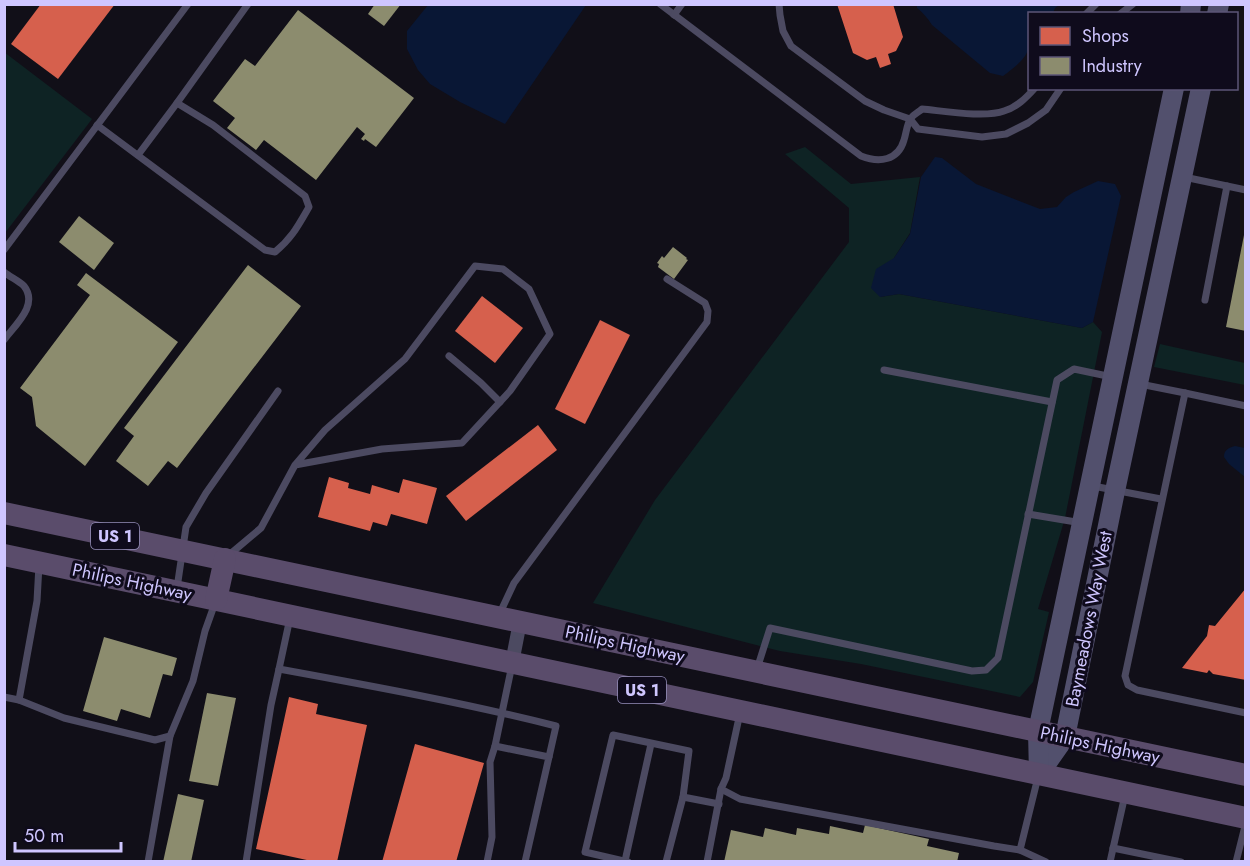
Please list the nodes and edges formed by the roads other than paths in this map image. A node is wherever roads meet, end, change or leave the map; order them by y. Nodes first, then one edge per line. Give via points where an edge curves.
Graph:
1 (188, 4) edge
2 (248, 4) edge
3 (660, 4) edge
4 (682, 4) edge
5 (779, 4) edge
6 (674, 15) junction
7 (1033, 90) edge
8 (1060, 90) edge
9 (1174, 90) edge
10 (1201, 90) edge
11 (177, 104) junction
12 (910, 119) junction
13 (98, 125) junction
14 (138, 155) junction
15 (1182, 177) junction
16 (1227, 186) junction
17 (1245, 190) edge
18 (4, 250) edge
19 (4, 272) edge
20 (667, 279) dead end
21 (1204, 300) dead end
22 (4, 340) edge
23 (449, 356) dead end
24 (884, 370) dead end
25 (1113, 377) junction
26 (1139, 384) junction
27 (278, 391) dead end
28 (1185, 393) junction
29 (500, 402) junction
30 (1052, 402) junction
31 (1245, 406) edge
32 (296, 465) junction
33 (1090, 486) junction
34 (1115, 491) junction
35 (1161, 499) junction
36 (4, 513) edge
37 (1028, 514) junction
38 (1082, 523) junction
39 (182, 550) junction
40 (4, 555) edge
41 (225, 559) junction
42 (39, 562) junction
43 (176, 592) junction
44 (216, 600) junction
45 (291, 616) junction
46 (509, 619) junction
47 (512, 663) junction
48 (279, 669) junction
49 (756, 672) junction
50 (4, 697) edge
51 (19, 700) junction
52 (740, 710) junction
53 (502, 712) junction
54 (1245, 713) edge
55 (1038, 731) junction
56 (170, 736) junction
57 (1065, 737) junction
58 (651, 744) junction
59 (495, 746) junction
60 (549, 757) junction
61 (1039, 774) junction
62 (1245, 776) edge
63 (721, 789) junction
64 (1126, 793) junction
65 (683, 797) junction
66 (719, 804) junction
67 (1245, 820) edge
68 (1113, 848) junction
69 (1020, 850) junction
70 (148, 861) edge
71 (246, 861) edge
72 (487, 861) edge
73 (525, 861) edge
74 (626, 861) edge
75 (666, 861) edge
76 (707, 861) edge
77 (1046, 861) edge
78 (1110, 861) edge
79 (1182, 861) edge
80 (1236, 861) edge

1 - 13 lane
2 - 11 lane
3 - 6 lane
4 - 6 lane
5 - 12 lane via 783,31 791,46 865,101
6 - 12 lane via 861,156 883,161 894,155 903,144
7 - 12 lane via 1021,103 1003,112 922,109
8 - 12 lane via 1046,110 1006,134 982,137 918,129
9 - 25 street, Baymeadows Way West
10 - 15 street, Baymeadows Way West
11 - 14 lane
11 - 14 lane via 213,125 305,196 309,207 287,242 275,252 265,250
13 - 14 lane
13 - 18 lane
15 - 16 lane
15 - 26 street, Baymeadows Way West
16 - 17 lane
16 - 21 lane
19 - 22 lane via 24,286 29,299 28,308
20 - 46 lane via 705,303 707,322 514,583
23 - 29 lane
24 - 30 lane
25 - 30 lane via 1074,369 1057,380
25 - 33 street, Baymeadows Way West
26 - 28 lane
26 - 34 street, Baymeadows Way West
27 - 39 lane via 206,493 186,527
28 - 31 lane
28 - 35 lane
29 - 32 lane via 462,443 382,449
29 - 32 lane via 550,334 529,289 503,269 475,266 405,359 326,430
30 - 37 lane
32 - 41 lane via 261,528
33 - 34 lane
33 - 38 street, Baymeadows Way West
34 - 35 lane
34 - 57 street, Baymeadows Way West
35 - 54 lane via 1125,676 1128,685
36 - 39 main road, Philips Highway / US 1
37 - 38 lane
37 - 49 lane via 998,658 986,670 972,671 770,628
38 - 55 street, Baymeadows Way West
39 - 41 main road, Philips Highway / US 1
39 - 43 lane
40 - 42 main road, Philips Highway / US 1
41 - 44 main road
41 - 46 main road, Philips Highway / US 1
42 - 43 main road, Philips Highway / US 1
42 - 51 lane via 38,601
43 - 44 main road, Philips Highway / US 1
44 - 45 main road, Philips Highway / US 1
44 - 56 lane via 193,681
45 - 47 main road, Philips Highway / US 1
45 - 48 lane
46 - 47 street
46 - 49 main road, Philips Highway / US 1
47 - 52 main road, Philips Highway / US 1
47 - 53 lane
48 - 53 lane
48 - 71 lane
49 - 55 main road, Philips Highway / US 1
50 - 51 lane
51 - 56 lane via 64,718 154,740
52 - 61 main road, Philips Highway / US 1
52 - 63 lane
53 - 59 lane
53 - 60 lane via 556,726
55 - 57 main road, Philips Highway / US 1
55 - 61 street, Baymeadows Way West
56 - 70 lane
57 - 61 street, Baymeadows Way West
57 - 62 main road, Philips Highway / US 1
58 - 65 lane via 689,751
58 - 74 lane
58 - 74 lane via 613,735 585,852
59 - 60 lane
59 - 72 lane via 490,762 492,837
60 - 73 lane
61 - 64 main road, Philips Highway / US 1
61 - 69 lane
63 - 66 lane
63 - 69 lane via 740,799
64 - 67 main road, Philips Highway / US 1
64 - 68 lane
65 - 66 lane
65 - 75 lane
66 - 76 lane
67 - 80 lane
68 - 78 lane
68 - 79 lane
69 - 77 lane

